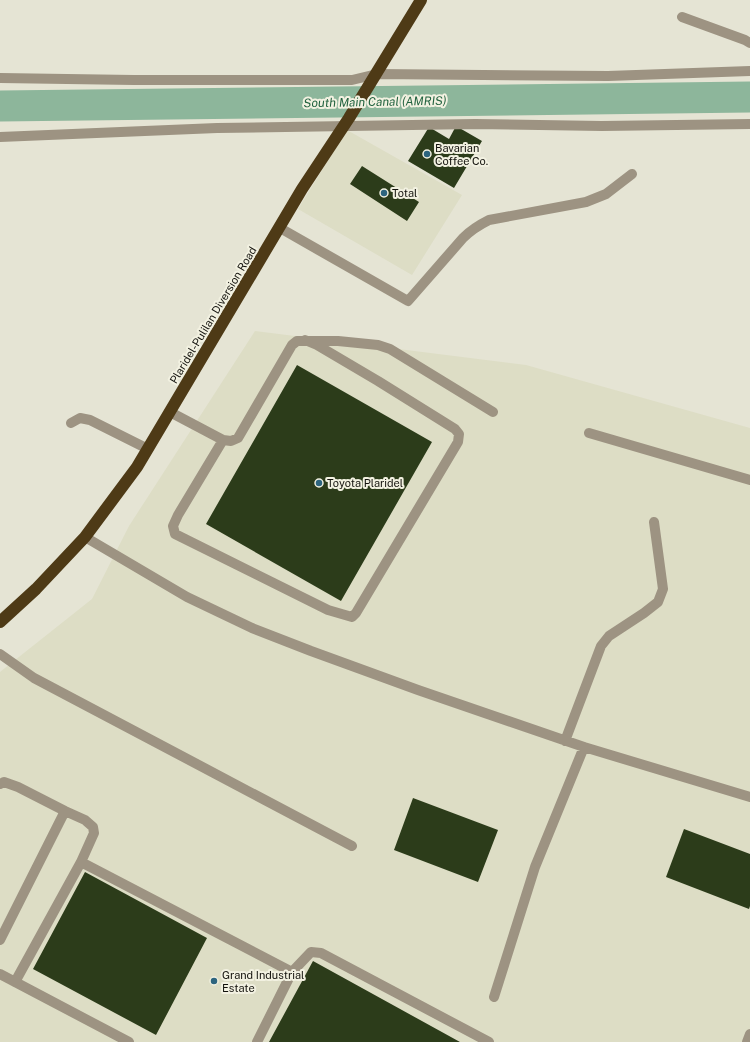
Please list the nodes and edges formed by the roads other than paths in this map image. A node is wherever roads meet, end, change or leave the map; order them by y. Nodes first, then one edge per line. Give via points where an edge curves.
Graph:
1 (421, 0) edge
2 (682, 17) dead end
3 (750, 43) edge
4 (750, 71) edge
5 (0, 78) edge
6 (374, 78) junction
7 (346, 123) junction
8 (750, 124) edge
9 (0, 137) edge
10 (632, 174) dead end
11 (280, 228) junction
12 (305, 340) junction
13 (170, 412) junction
14 (493, 412) dead end
15 (71, 423) dead end
16 (589, 433) dead end
17 (223, 440) junction
18 (148, 449) junction
19 (750, 480) edge
20 (654, 522) dead end
21 (85, 537) junction
22 (0, 622) edge
23 (0, 654) edge
24 (564, 741) junction
25 (584, 747) junction
26 (0, 784) edge
27 (750, 797) edge
28 (64, 811) junction
29 (352, 846) dead end
30 (81, 862) junction
31 (0, 940) edge
32 (292, 972) junction
33 (0, 974) edge
34 (15, 982) junction
35 (494, 997) dead end
36 (129, 1042) edge
37 (257, 1042) edge
38 (489, 1042) edge

1 - 6 highway, Plaridel-Pulilan Diversion Road
2 - 3 street
4 - 6 street via 601,76
5 - 6 street
6 - 7 highway, Plaridel-Pulilan Diversion Road
7 - 8 street via 602,126
7 - 9 street
7 - 11 highway, Plaridel-Pulilan Diversion Road via 302,189
10 - 11 street via 606,194 586,202 489,220 478,226 463,238 408,301
11 - 13 highway, Plaridel-Pulilan Diversion Road
12 - 14 street via 378,345 401,356
12 - 17 street via 292,345 238,438 231,441
12 - 17 street via 378,381 460,434 458,442 352,617 328,610 175,534 173,526 178,515
13 - 17 street
13 - 18 highway, Plaridel-Pulilan Diversion Road
15 - 18 street via 80,418 90,420
16 - 19 street
18 - 21 highway, Plaridel-Pulilan Diversion Road
20 - 24 street via 663,589 658,602 608,636 600,646
21 - 22 highway, Plaridel-Pulilan Diversion Road via 36,589
21 - 24 street via 187,597 252,628 411,688
23 - 29 street via 34,678
24 - 25 street
25 - 27 street
25 - 35 street via 535,867
26 - 28 street via 4,782 18,787
28 - 30 street via 85,820 93,827 94,833
28 - 31 street
30 - 32 street
30 - 34 street
32 - 37 street
32 - 38 street via 311,952 321,953
33 - 34 street
34 - 36 street

